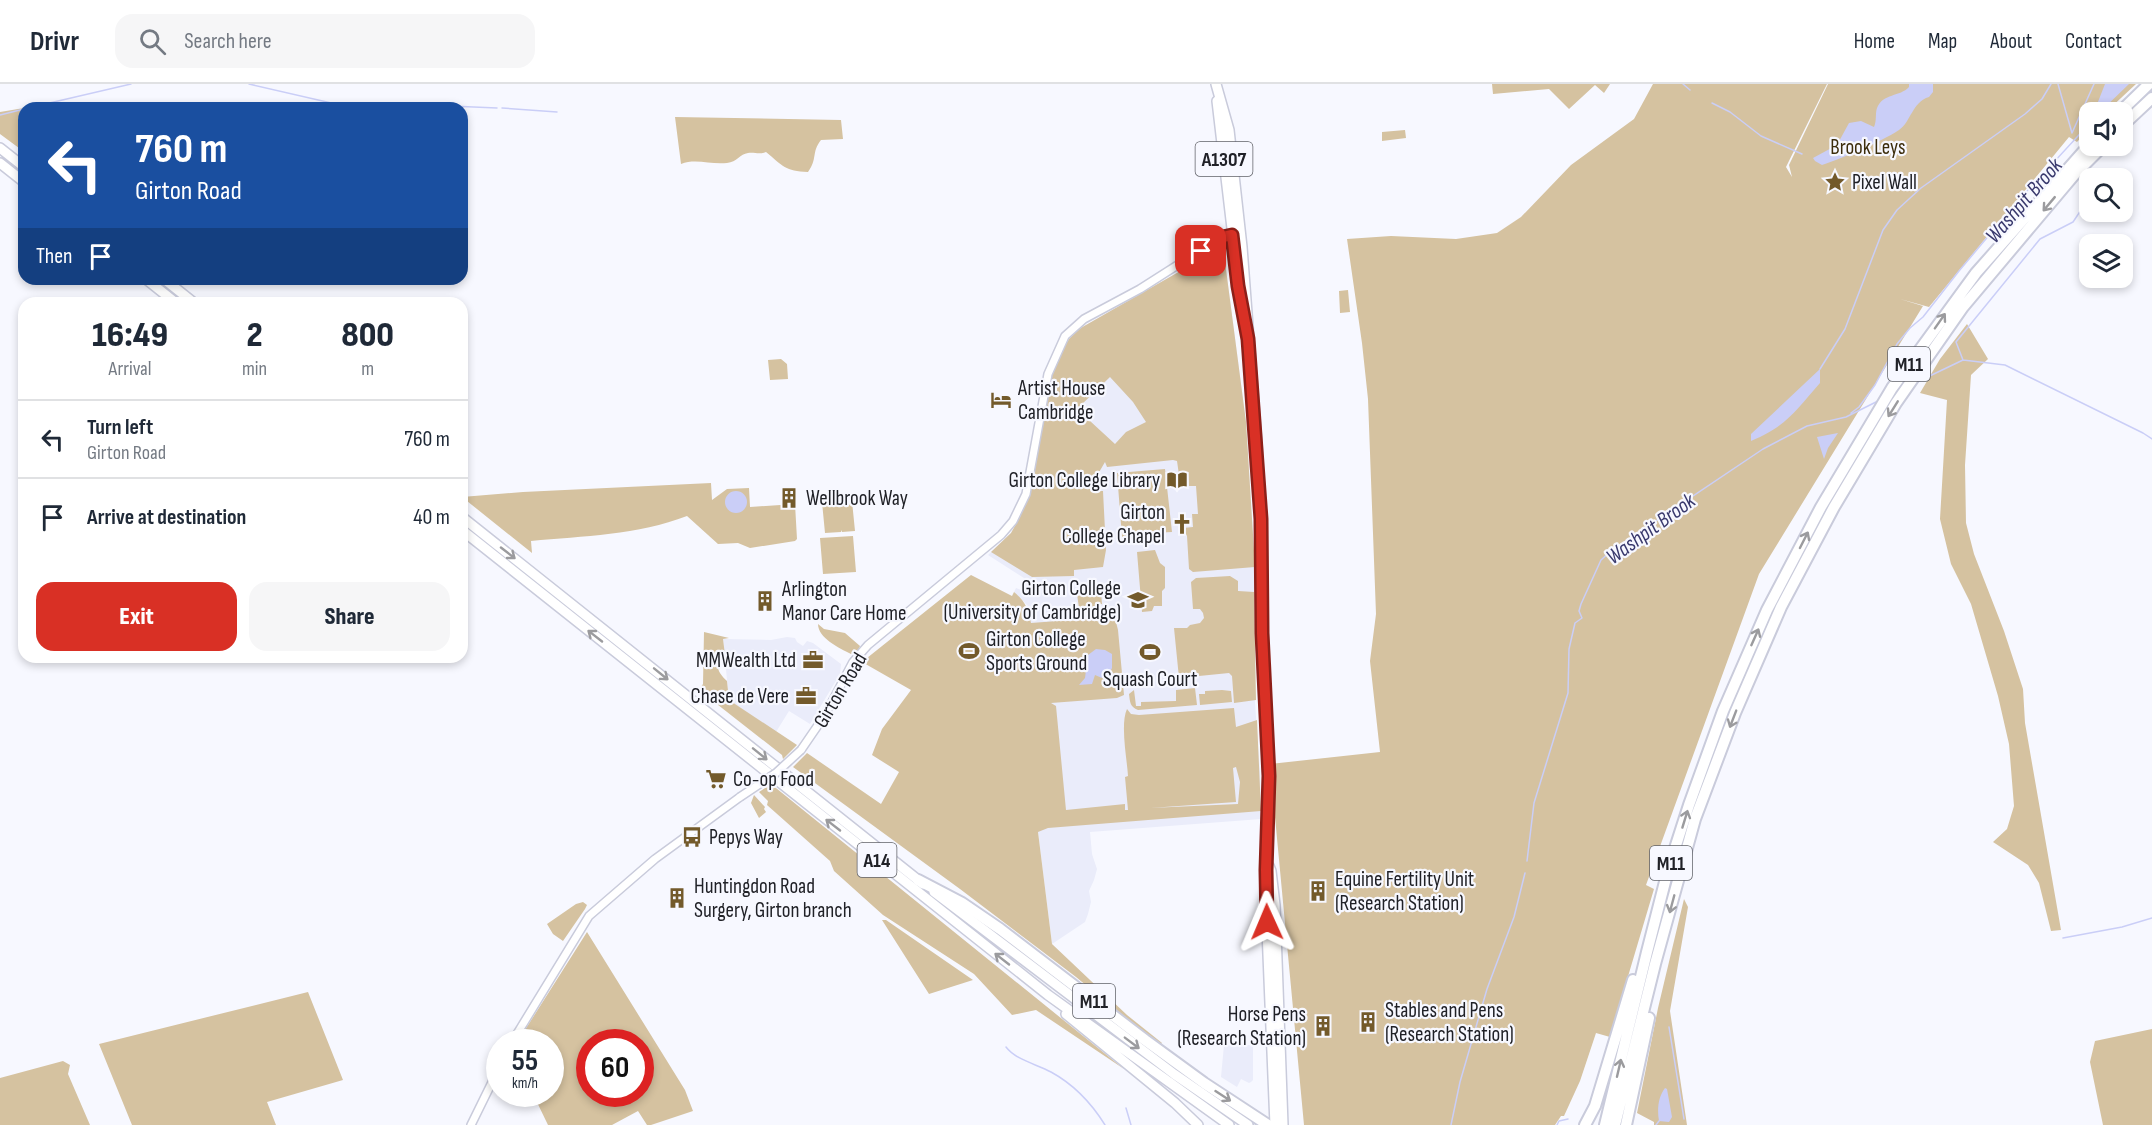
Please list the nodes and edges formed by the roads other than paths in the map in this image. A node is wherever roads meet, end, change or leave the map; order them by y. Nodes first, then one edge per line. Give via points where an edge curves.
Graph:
1 (1216, 84) edge
2 (2148, 84) edge
3 (2152, 98) edge
4 (2130, 102) edge
5 (2133, 116) edge
6 (0, 148) edge
7 (2079, 156) edge
8 (2093, 156) edge
9 (18, 162) edge
10 (0, 163) edge
11 (18, 177) edge
12 (1236, 234) junction
13 (154, 285) edge
14 (172, 285) edge
15 (168, 297) edge
16 (186, 297) edge
17 (468, 522) edge
18 (468, 535) edge
19 (918, 880) junction
20 (1647, 952) junction
21 (1655, 964) junction
22 (1048, 995) junction
23 (521, 1029) edge
24 (486, 1094) edge
25 (1278, 1111) junction
26 (471, 1125) edge
27 (1198, 1125) edge
28 (1229, 1125) edge
29 (1248, 1125) edge
30 (1268, 1125) edge
31 (1275, 1125) edge
32 (1283, 1125) edge
33 (1585, 1125) edge
34 (1605, 1125) edge
35 (1615, 1125) edge
36 (1626, 1125) edge

1 - 12 main road, A1307 via 1229,130
2 - 4 highway
3 - 5 highway
6 - 9 main road
20 -> 7 highway, M11 via 1685,816 1723,711 1767,610 1821,507 1892,388 1956,297
8 -> 21 highway, M11 via 1963,307 1896,404 1806,556 1766,636 1695,819
10 - 11 main road
12 - 23 street, Girton Road, bridge via 1223,237 1084,319 1065,336 1047,375 1026,494 1013,521 868,645 853,662 801,750 776,773 655,859 589,916
12 - 25 main road, A1307 via 1261,519 1269,776 1267,864 1271,871
13 - 15 main road
14 - 16 main road
17 -> 19 main road, A14
22 -> 18 main road, A14
19 -> 29 main road, A14 via 1174,1074
19 -> 30 highway, M11 via 1000,929 1153,1047
20 - 33 highway, M11 via 1635,976 1595,1106
34 -> 20 highway, M11
21 - 35 highway, M11
21 - 36 highway, M11 via 1655,988
22 - 27 main road, A14
22 - 28 main road, A14
24 - 26 street
25 - 31 main road, A1307
25 - 32 main road, A1307

